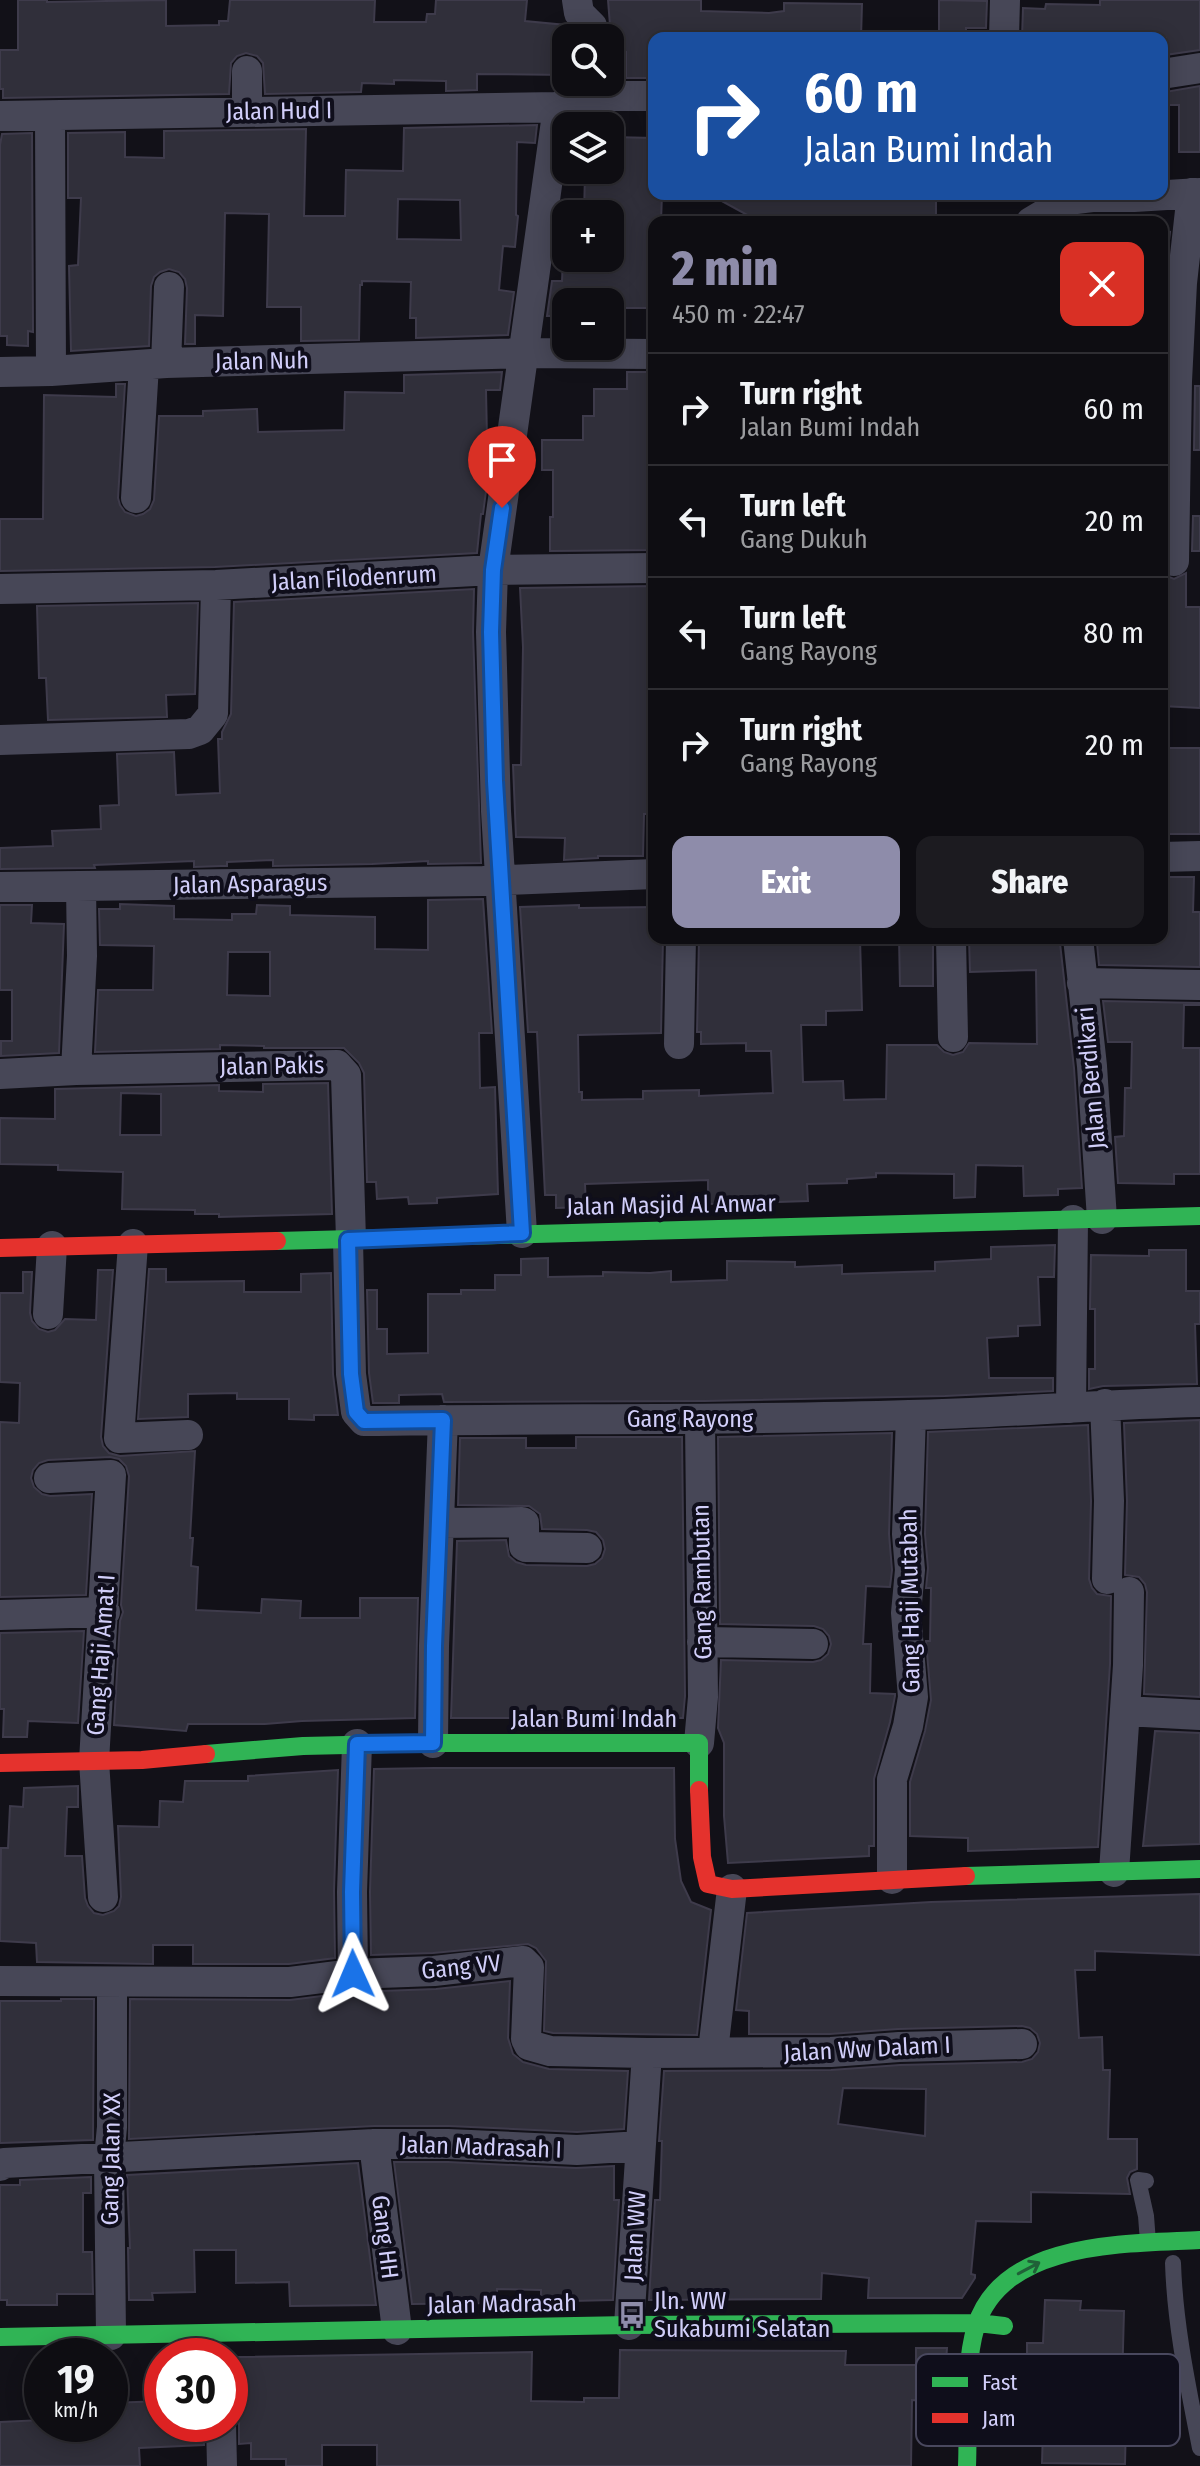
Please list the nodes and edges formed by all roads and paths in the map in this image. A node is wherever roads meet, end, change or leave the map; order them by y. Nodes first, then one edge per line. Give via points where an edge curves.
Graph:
1 (577, 0) edge
2 (1005, 0) edge
3 (590, 24) edge
4 (1004, 32) edge
5 (1200, 68) edge
6 (247, 71) dead end
7 (1168, 73) edge
8 (624, 93) edge
9 (648, 95) edge
10 (576, 96) edge
11 (558, 107) junction
12 (247, 112) junction
13 (0, 116) edge
14 (50, 116) junction
15 (1196, 193) edge
16 (1168, 194) edge
17 (1068, 200) edge
18 (1041, 216) edge
19 (169, 287) dead end
20 (524, 353) junction
21 (648, 354) edge
22 (155, 364) junction
23 (51, 371) junction
24 (0, 372) edge
25 (1188, 381) edge
26 (136, 498) dead end
27 (1179, 561) edge
28 (648, 568) edge
29 (493, 570) junction
30 (216, 585) junction
31 (0, 589) edge
32 (0, 740) edge
33 (1200, 856) edge
34 (1168, 857) edge
35 (648, 874) edge
36 (501, 880) junction
37 (81, 886) junction
38 (0, 887) edge
39 (681, 944) edge
40 (951, 944) edge
41 (1079, 944) edge
42 (1082, 983) junction
43 (1198, 985) edge
44 (953, 1037) dead end
45 (679, 1044) dead end
46 (76, 1070) junction
47 (0, 1074) edge
48 (1200, 1216) edge
49 (1087, 1219) junction
50 (522, 1233) junction
51 (350, 1240) junction
52 (133, 1244) junction
53 (52, 1246) junction
54 (0, 1248) edge
55 (48, 1314) dead end
56 (1200, 1402) edge
57 (1105, 1404) junction
58 (1071, 1408) junction
59 (911, 1415) junction
60 (443, 1420) junction
61 (700, 1420) junction
62 (188, 1435) dead end
63 (49, 1478) dead end
64 (439, 1523) junction
65 (587, 1548) dead end
66 (105, 1612) junction
67 (0, 1615) edge
68 (702, 1642) junction
69 (813, 1644) dead end
70 (1125, 1711) junction
71 (1200, 1715) edge
72 (433, 1743) junction
73 (699, 1743) junction
74 (357, 1744) junction
75 (94, 1761) junction
76 (0, 1763) edge
77 (1200, 1869) edge
78 (1114, 1872) junction
79 (892, 1879) junction
80 (732, 1889) junction
81 (103, 1897) dead end
82 (353, 1974) junction
83 (0, 1981) edge
84 (112, 1982) junction
85 (1022, 2044) dead end
86 (713, 2051) junction
87 (647, 2053) junction
88 (374, 2144) junction
89 (640, 2146) junction
90 (109, 2158) junction
91 (0, 2166) edge
92 (1146, 2181) dead end
93 (1200, 2240) edge
94 (1148, 2244) junction
95 (1173, 2263) dead end
96 (1013, 2308) dead end
97 (978, 2323) junction
98 (629, 2325) junction
99 (397, 2330) junction
100 (111, 2335) junction
101 (0, 2337) edge
102 (144, 2338) edge
103 (248, 2343) edge
104 (972, 2354) edge
105 (221, 2442) edge
106 (968, 2446) edge
107 (1200, 2448) edge
108 (222, 2466) edge
109 (967, 2466) edge

1 - 3 street via 579,13
2 - 4 street
5 - 7 street
6 - 12 street
8 - 9 street, Jalan Hud I
10 - 11 street, Jalan Hud I
11 - 12 street, Jalan Hud I
11 - 20 street
12 - 14 street, Jalan Hud I
13 - 14 street, Jalan Hud I
14 - 23 street
15 - 16 street
15 - 25 street via 1182,283
17 - 18 street
19 - 22 street
20 - 21 street, Jalan Nuh
20 - 22 street, Jalan Nuh
20 - 29 street
22 - 23 street, Jalan Nuh
22 - 26 street
23 - 24 street, Jalan Nuh
25 - 27 street
28 - 29 street, Jalan Filodenrum
29 - 30 street, Jalan Filodenrum
29 - 36 street
30 - 31 street, Jalan Filodenrum
30 - 32 street via 213,714 200,730
33 - 34 street
35 - 36 street, Jalan Asparagus
36 - 37 street, Jalan Asparagus
36 - 50 street
37 - 38 street, Jalan Asparagus
37 - 46 street
39 - 45 street
40 - 44 street
41 - 42 street, Jalan Berdikari
42 - 43 street
42 - 49 street, Jalan Berdikari via 1092,1066
46 - 47 street, Jalan Pakis
46 - 51 street, Jalan Pakis via 341,1067 346,1080
48 - 49 street, Jalan Masjid Al Anwar
49 - 50 street, Jalan Masjid Al Anwar
49 - 58 street, Jalan Berdikari
50 - 51 street, Jalan Masjid Al Anwar
51 - 52 street, Jalan Masjid Al Anwar
51 - 60 street, Gang Rayong via 356,1412 364,1421
52 - 53 street, Jalan Masjid Al Anwar
52 - 62 street via 119,1438
53 - 54 street, Jalan Masjid Al Anwar
53 - 55 street
56 - 57 street, Gang Rayong
57 - 58 street, Gang Rayong
57 - 70 street
58 - 59 street, Gang Rayong
59 - 61 street, Gang Rayong
59 - 79 street, Gang Haji Mutabah via 906,1613 913,1697 892,1779
60 - 61 street, Gang Rayong
60 - 64 street
61 - 68 street, Gang Rambutan
63 - 66 street, Gang Haji Amat I via 111,1475
64 - 65 street via 522,1522 526,1547
64 - 72 street
66 - 67 street
66 - 75 street, Gang Haji Amat I
68 - 69 street
68 - 73 street, Gang Rambutan
70 - 71 street
70 - 78 street
72 - 73 street, Jalan Bumi Indah
72 - 74 street, Jalan Bumi Indah
73 - 80 street, Jalan Bumi Indah via 705,1878 711,1886
74 - 75 street, Jalan Bumi Indah
74 - 82 street
75 - 76 street, Jalan Bumi Indah
75 - 81 street, Gang Haji Amat I
77 - 78 street
78 - 79 street
79 - 80 street
80 - 86 street
82 - 84 street, Gang VV via 290,1982
82 - 87 street, Gang VV via 523,1961 529,1967 529,2045 550,2051
83 - 84 street, Gang VV
84 - 90 street, Gang Jalan XX
85 - 86 street, Jalan Ww Dalam I
86 - 87 street
87 - 89 street
88 - 89 street, Jalan Madrasah I via 577,2150
88 - 90 street, Jalan Madrasah I
88 - 99 street, Gang HH
89 - 98 street, Jalan WW
90 - 91 street, Jalan Madrasah I
90 - 100 street, Gang Jalan XX
92 - 94 lane via 1138,2180
93 - 94 street
97 -> 94 street via 996,2291 1026,2268 1089,2248
95 - 107 lane via 1181,2353
96 - 97 street, Jalan Madrasah via 1003,2332
97 - 98 street, Jalan Madrasah
97 - 104 street
98 - 99 street, Jalan Madrasah
99 - 103 street, Jalan Madrasah
100 - 101 street, Jalan Madrasah
100 - 102 street, Jalan Madrasah
105 - 108 street
106 - 109 street

